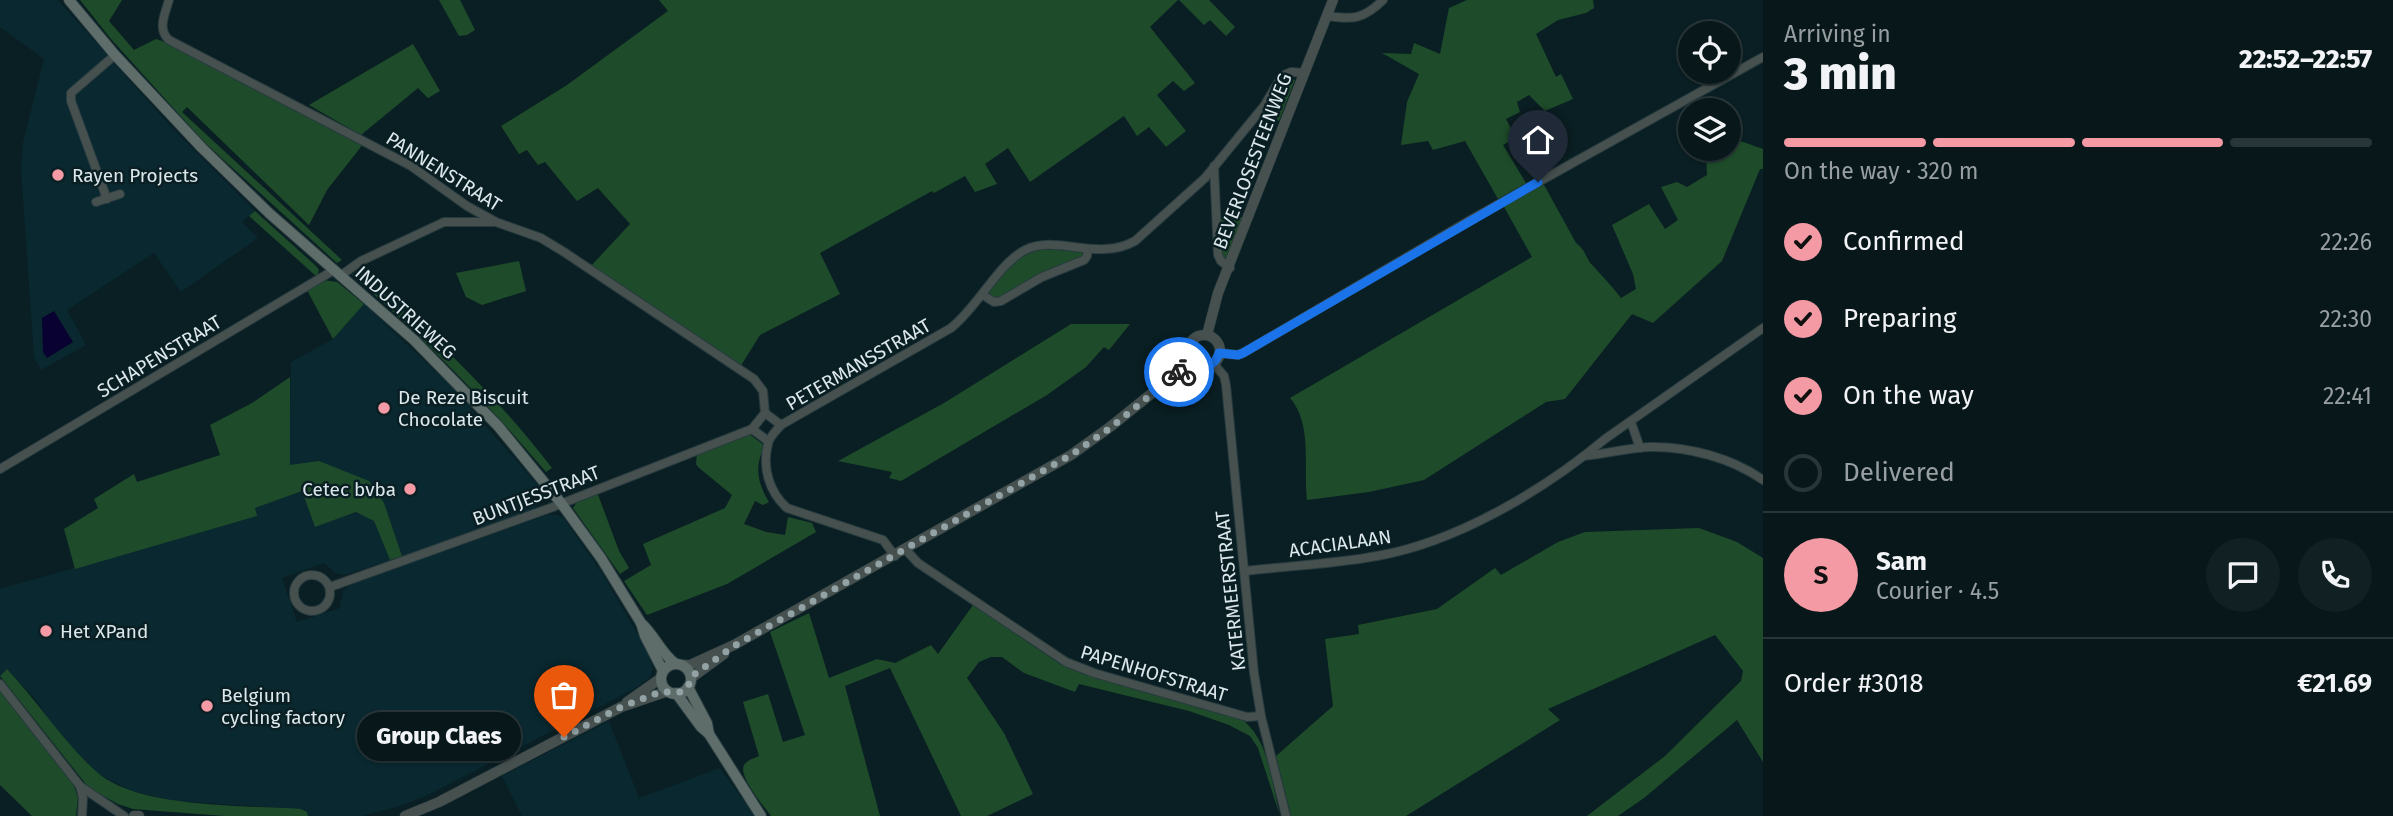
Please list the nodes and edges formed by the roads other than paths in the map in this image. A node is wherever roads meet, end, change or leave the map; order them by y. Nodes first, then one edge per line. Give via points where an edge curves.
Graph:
1 (69, 0) edge
2 (169, 0) edge
3 (1333, 0) edge
4 (1383, 0) edge
5 (1327, 16) junction
6 (115, 55) junction
7 (1763, 57) edge
8 (1305, 74) junction
9 (1214, 166) junction
10 (120, 194) dead end
11 (107, 199) junction
12 (96, 202) dead end
13 (496, 222) junction
14 (1088, 249) junction
15 (1230, 268) junction
16 (337, 273) junction
17 (983, 295) junction
18 (1763, 328) edge
19 (1207, 335) junction
20 (1219, 353) junction
21 (1192, 361) junction
22 (1213, 363) junction
23 (765, 413) junction
24 (1631, 422) junction
25 (781, 425) junction
26 (752, 429) junction
27 (768, 441) junction
28 (1640, 448) junction
29 (1584, 456) junction
30 (0, 468) edge
31 (1763, 480) edge
32 (561, 503) junction
33 (906, 550) junction
34 (895, 556) junction
35 (1244, 571) junction
36 (330, 587) junction
37 (641, 623) junction
38 (734, 646) junction
39 (679, 664) junction
40 (662, 675) junction
41 (689, 682) junction
42 (0, 684) edge
43 (672, 692) junction
44 (621, 707) junction
45 (1261, 716) junction
46 (709, 734) junction
47 (80, 786) junction
48 (411, 815) edge
49 (82, 816) edge
50 (124, 816) edge
51 (761, 816) edge
52 (1286, 816) edge

1 - 6 main road, INDUSTRIEWEG
2 - 13 street, PANNENSTRAAT via 162,27 169,40 411,166
3 - 5 street, BEVERLOSESTEENWEG
4 - 5 street via 1359,17
5 - 8 street, BEVERLOSESTEENWEG
6 - 11 street via 71,93
6 - 16 main road, INDUSTRIEWEG via 202,148
7 - 20 street via 1243,353
8 - 9 street, PETERMANSSTRAAT via 1282,76 1264,106
8 - 15 street, BEVERLOSESTEENWEG
9 - 14 street, PETERMANSSTRAAT via 1135,242 1106,251
9 - 15 street via 1218,255
10 - 11 street
11 - 12 street
13 - 16 street, SCHAPENSTRAAT via 444,222
13 - 23 street, PANNENSTRAAT via 552,245 754,379 763,391
14 - 17 street via 1083,260 1001,301
14 - 17 street, PETERMANSSTRAAT via 1047,246 1025,250
15 - 19 street, BEVERLOSESTEENWEG via 1214,302
16 - 30 street, SCHAPENSTRAAT
16 - 32 main road, INDUSTRIEWEG via 459,384
17 - 25 street, PETERMANSSTRAAT via 951,328
18 - 24 street, ACACIALAAN
19 - 20 street via 1214,339
19 - 21 street, BEVERLOSESTEENWEG via 1191,341
20 - 22 street
21 - 22 street via 1200,366
21 - 33 street, BEVERLOSESTEENWEG via 1084,446
22 - 35 street, KATERMEERSTRAAT via 1226,385
23 - 25 street
23 - 26 street, BUNTJESSTRAAT
24 - 28 street
24 - 29 street, ACACIALAAN
25 - 27 street, PETERMANSSTRAAT
26 - 27 street
26 - 32 street, BUNTJESSTRAAT
27 - 34 street via 769,484 781,502 797,512 883,540
28 - 29 street, ACACIALAAN
28 - 31 street, ACACIALAAN via 1708,456
29 - 35 street, ACACIALAAN via 1495,514 1418,546 1378,556
32 - 36 street, BUNTJESSTRAAT
32 - 37 main road, INDUSTRIEWEG
33 - 34 street, BEVERLOSESTEENWEG
33 - 45 street, PAPENHOFSTRAAT via 918,563 1066,663 1247,717
34 - 38 street, BEVERLOSESTEENWEG
35 - 45 street, KATERMEERSTRAAT
36 - 36 street via 317,575 305,576 294,590 296,601 305,610 317,611 330,599
37 - 39 main road, INDUSTRIEWEG via 669,659
37 - 40 main road, INDUSTRIEWEG
38 - 39 street, BEVERLOSESTEENWEG via 690,665
38 - 41 street, BEVERLOSESTEENWEG
39 - 40 main road via 668,665
39 - 41 main road, INDUSTRIEWEG via 688,671
40 - 43 main road, INDUSTRIEWEG via 663,686
40 - 44 street
41 - 43 main road
41 - 46 main road, INDUSTRIEWEG
42 - 47 street
43 - 44 street
43 - 46 main road, INDUSTRIEWEG
44 - 48 street
45 - 52 street, KATERMEERSTRAAT
46 - 51 main road, INDUSTRIEWEG
47 - 49 street
47 - 50 street

